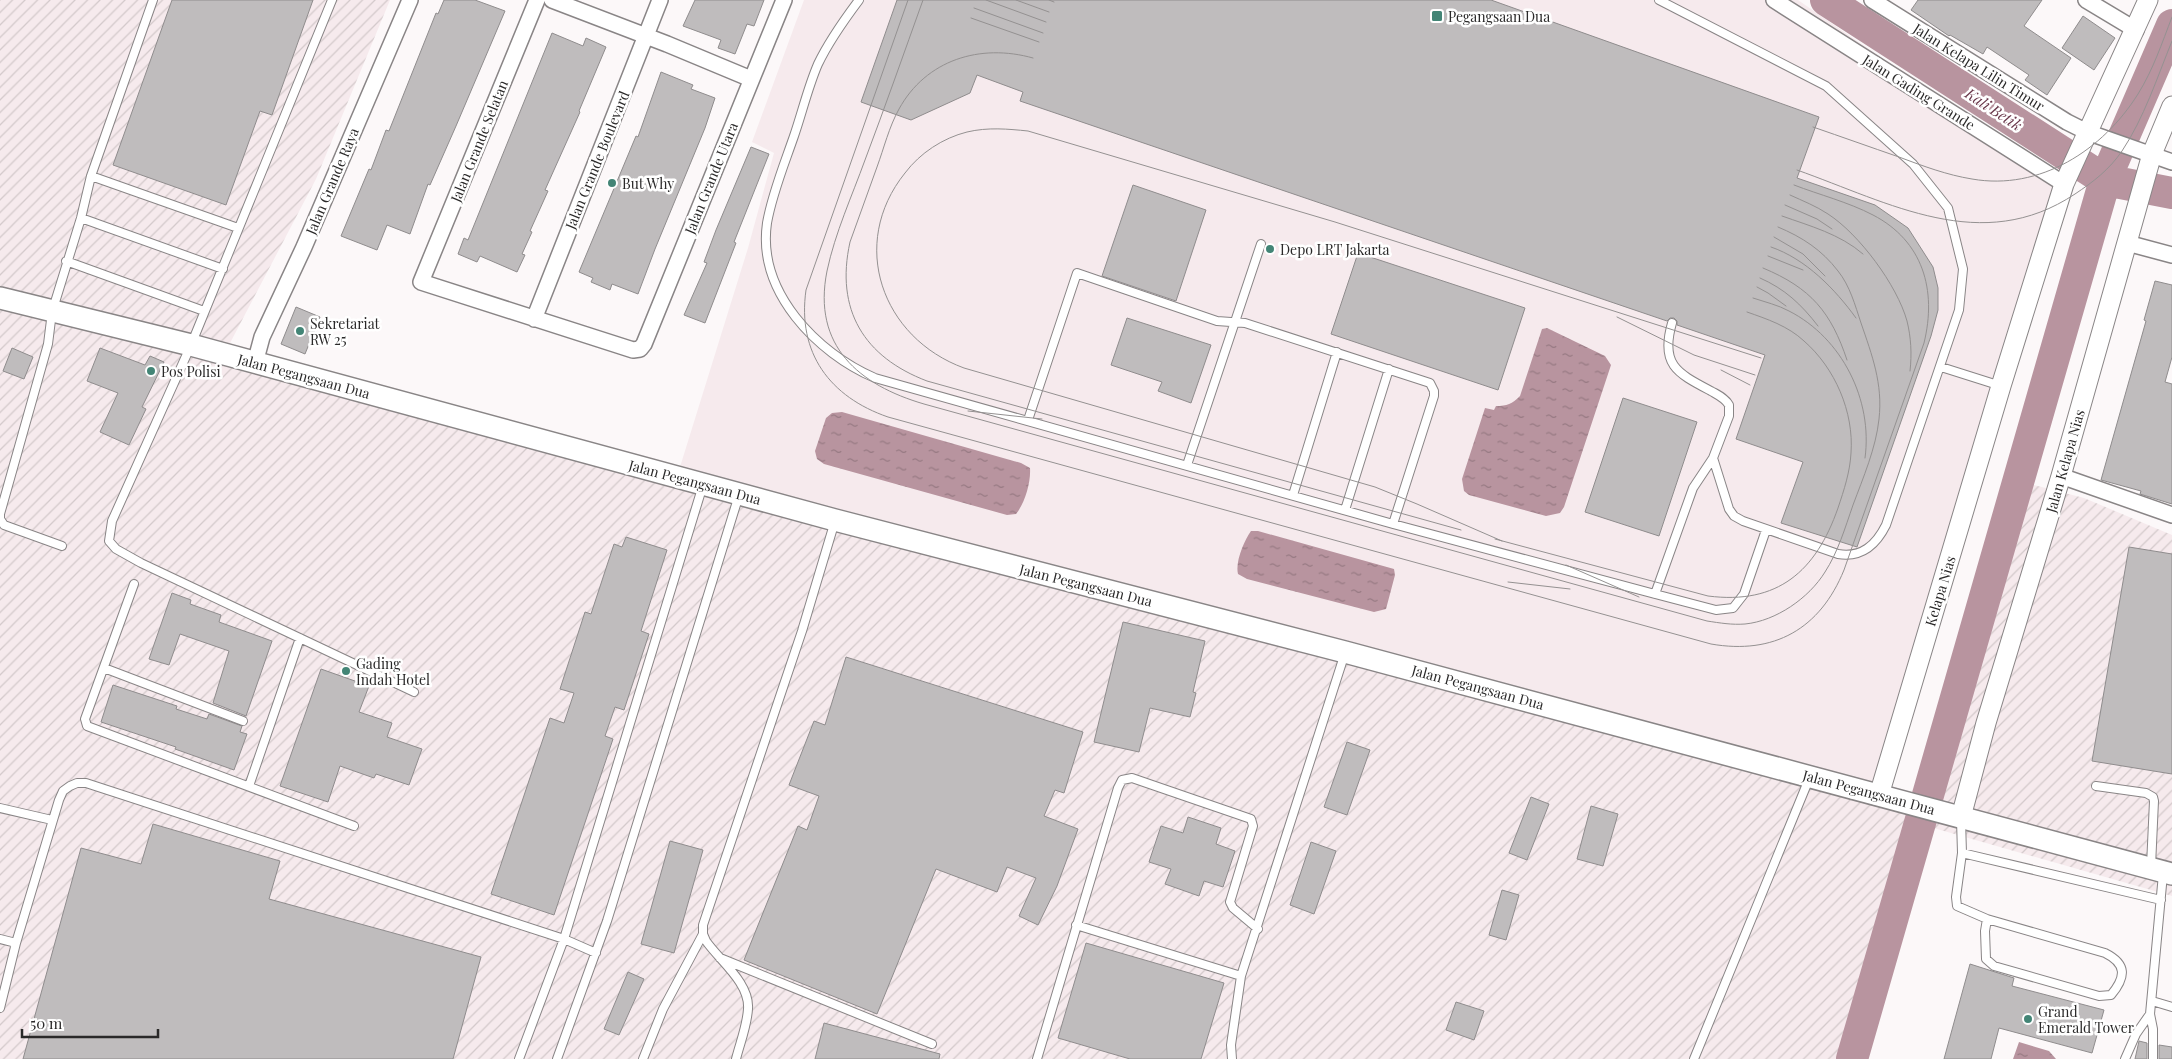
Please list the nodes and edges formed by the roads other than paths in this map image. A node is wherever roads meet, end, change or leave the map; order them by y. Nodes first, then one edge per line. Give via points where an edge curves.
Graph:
1 (153, 0) edge
2 (332, 0) edge
3 (410, 0) edge
4 (537, 0) edge
5 (552, 0) edge
6 (660, 0) edge
7 (784, 0) edge
8 (859, 0) edge
9 (1659, 0) edge
10 (1774, 0) edge
11 (1872, 0) edge
12 (2086, 0) edge
13 (2148, 0) edge
14 (2136, 30) junction
15 (646, 36) junction
16 (750, 79) junction
17 (2172, 106) edge
18 (2086, 135) junction
19 (2148, 153) junction
20 (2172, 162) edge
21 (91, 176) junction
22 (2064, 184) junction
23 (81, 218) junction
24 (238, 228) junction
25 (2128, 243) junction
26 (1261, 244) dead end
27 (2172, 255) edge
28 (66, 261) junction
29 (223, 269) junction
30 (0, 298) edge
31 (204, 311) junction
32 (52, 312) junction
33 (534, 319) junction
34 (1234, 322) junction
35 (1672, 323) dead end
36 (191, 345) junction
37 (1337, 352) junction
38 (255, 363) junction
39 (1941, 367) junction
40 (1389, 369) junction
41 (2001, 386) junction
42 (1028, 420) junction
43 (1713, 458) junction
44 (1187, 465) junction
45 (2061, 476) junction
46 (703, 484) junction
47 (739, 494) junction
48 (1294, 495) junction
49 (1345, 510) junction
50 (2172, 515) edge
51 (835, 520) junction
52 (1393, 524) junction
53 (1766, 530) junction
54 (62, 546) dead end
55 (134, 584) dead end
56 (1655, 594) junction
57 (300, 638) junction
58 (1345, 652) junction
59 (104, 668) junction
60 (414, 692) dead end
61 (243, 721) dead end
62 (1810, 776) junction
63 (249, 786) junction
64 (2096, 786) dead end
65 (1886, 797) junction
66 (0, 808) edge
67 (1957, 816) junction
68 (52, 820) junction
69 (354, 826) dead end
70 (1962, 853) junction
71 (2162, 871) edge
72 (2161, 900) junction
73 (1987, 919) junction
74 (1076, 925) junction
75 (1258, 929) junction
76 (703, 934) junction
77 (0, 939) edge
78 (564, 939) junction
79 (16, 942) junction
80 (596, 953) junction
81 (717, 956) junction
82 (1242, 976) junction
83 (2152, 1001) junction
84 (2172, 1007) edge
85 (0, 1008) edge
86 (2150, 1014) junction
87 (932, 1044) dead end
88 (519, 1059) edge
89 (557, 1059) edge
90 (643, 1059) edge
91 (736, 1059) edge
92 (1037, 1059) edge
93 (1232, 1059) edge
94 (1694, 1059) edge
95 (2125, 1059) edge
96 (2153, 1059) edge

1 - 21 lane
2 - 24 lane
3 - 38 street, Jalan Grande Raya via 304,247 262,336
4 - 33 street, Jalan Grande Selatan via 421,282
5 - 15 street
6 - 15 street, Jalan Grande Boulevard
7 - 16 street, Jalan Grande Utara
8 - 42 lane via 818,65 772,201 767,247 776,283 785,302 810,334 861,372
9 - 39 lane via 1826,86 1913,164 1948,208 1963,269 1959,310
10 - 22 street, Jalan Gading Grande
11 - 18 street, Jalan Kelapa Lilin Timur
12 - 14 street
13 - 14 street
14 - 18 street
15 - 16 street
15 - 33 street, Jalan Grande Boulevard
16 - 33 street, Jalan Grande Utara via 640,349 634,350
17 - 19 street, Jalan Kelapa Nias
18 - 19 street, Jalan Kelapa Lilin Timur
18 - 22 street
19 - 20 street, Jalan Kelapa Lilin Timur
19 - 25 street, Jalan Kelapa Nias via 2147,174
21 - 23 lane
21 - 24 lane
22 - 41 street
23 - 28 lane
23 - 29 lane
24 - 29 lane
25 - 27 street
25 - 45 street, Jalan Kelapa Nias
26 - 34 lane
28 - 31 lane
28 - 32 lane
29 - 31 lane
30 - 32 main road, Jalan Pegangsaan Dua
31 - 36 lane
32 - 36 main road, Jalan Pegangsaan Dua
32 - 54 lane via 48,344 0,519 4,525
34 - 37 lane
34 - 42 lane via 1217,321 1077,273
34 - 44 lane
35 - 43 lane via 1667,347 1675,370 1722,398 1729,406 1729,416
36 - 38 main road, Jalan Pegangsaan Dua
36 - 57 lane via 112,521 109,541 116,549 141,563
37 - 40 lane
37 - 48 lane
38 - 46 main road, Jalan Pegangsaan Dua
39 - 41 lane
39 - 53 lane via 1886,525 1872,546 1854,555 1838,554
40 - 49 lane
40 - 52 lane via 1426,380 1434,391
41 - 65 street, Kelapa Nias
42 - 44 lane
43 - 53 lane via 1734,516
43 - 56 lane via 1693,488
44 - 48 lane
45 - 50 street
45 - 67 street, Jalan Kelapa Nias
46 - 47 main road, Jalan Pegangsaan Dua
46 - 78 lane
47 - 51 main road, Jalan Pegangsaan Dua
47 - 80 lane
48 - 49 lane
49 - 52 lane
51 - 58 main road, Jalan Pegangsaan Dua
51 - 76 lane via 802,631 703,925
52 - 56 lane
53 - 56 lane via 1744,594 1733,608 1716,610
55 - 59 lane
57 - 60 lane
57 - 63 lane
58 - 62 main road, Jalan Pegangsaan Dua
58 - 75 lane
59 - 61 lane
59 - 63 lane via 85,719 87,726
62 - 65 main road, Jalan Pegangsaan Dua
62 - 94 lane
63 - 69 lane
64 - 71 lane via 2146,793 2153,797
65 - 67 main road, Jalan Pegangsaan Dua
66 - 68 lane
67 - 70 lane
67 - 71 main road, Jalan Pegangsaan Dua
68 - 78 lane via 63,791 77,782 86,783
68 - 79 lane
70 - 72 lane
70 - 73 lane via 1957,904
71 - 72 lane
72 - 83 lane
73 - 73 lane via 2106,953 2118,960 2123,971 2119,986 2111,995 2099,996 1994,966 1986,959
74 - 75 lane via 1118,788 1122,780 1132,778 1251,818 1252,826 1230,902
74 - 82 lane
74 - 92 lane
75 - 82 lane
76 - 81 lane
76 - 90 lane via 663,1009
77 - 79 lane
78 - 80 lane
78 - 88 lane
79 - 85 lane
80 - 89 lane
81 - 87 lane
81 - 91 lane via 747,996 748,1009
82 - 93 lane via 1231,1045
83 - 84 lane
83 - 86 lane
86 - 95 lane via 2136,1034
86 - 96 lane

